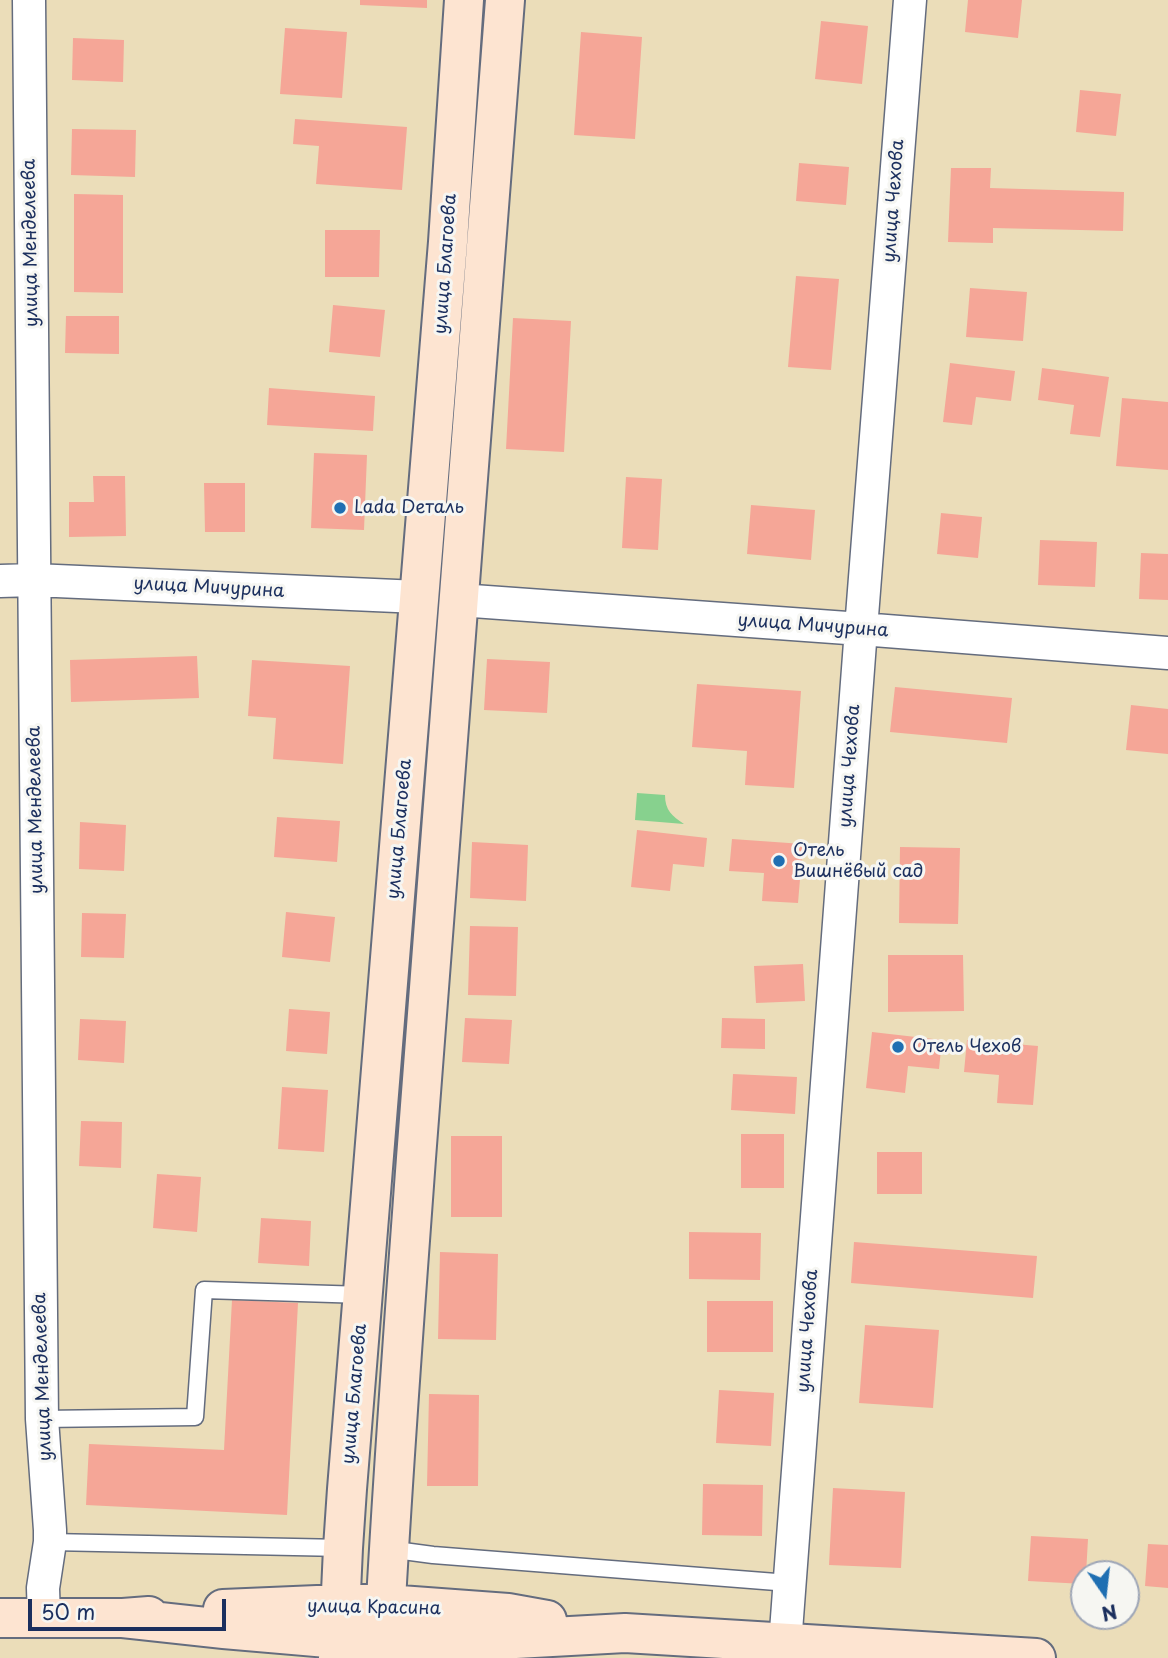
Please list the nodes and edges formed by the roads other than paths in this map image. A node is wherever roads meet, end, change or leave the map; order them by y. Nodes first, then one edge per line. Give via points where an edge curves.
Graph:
1 (29, 0) edge
2 (464, 0) edge
3 (505, 0) edge
4 (910, 0) edge
5 (422, 556) junction
6 (34, 580) junction
7 (0, 581) edge
8 (419, 597) junction
9 (459, 600) junction
10 (861, 629) junction
11 (455, 645) junction
12 (1168, 653) edge
13 (363, 1295) junction
14 (42, 1419) junction
15 (50, 1542) junction
16 (343, 1548) junction
17 (388, 1549) junction
18 (789, 1583) junction
19 (0, 1618) edge
20 (44, 1619) junction
21 (340, 1634) edge
22 (384, 1634) edge
23 (784, 1650) edge
24 (1036, 1658) edge

1 - 6 street, улица Менделеева
2 - 5 main road, улица Благоева
3 - 9 main road
4 - 10 street, улица Чехова
5 - 8 main road, улица Благоева
5 - 9 main road via 442,593
6 - 7 street, улица Мичурина
6 - 8 street, улица Мичурина
6 - 14 street, улица Менделеева
8 - 11 main road via 434,603 452,624
8 - 13 main road, улица Благоева
9 - 10 street, улица Мичурина
9 - 11 main road
10 - 12 street, улица Мичурина
10 - 18 street, улица Чехова
11 - 17 main road
13 - 14 lane via 204,1290 195,1417
13 - 16 main road, улица Благоева
14 - 15 street, улица Менделеева
15 - 16 lane
15 - 20 street, улица Менделеева
16 - 21 main road, улица Благоева
17 - 18 lane
17 - 22 main road
18 - 23 street, улица Чехова
19 - 20 main road, улица Красина
20 - 21 main road, улица Красина via 224,1609
21 - 22 main road, улица Красина
22 - 23 main road, улица Красина via 443,1643 625,1633
23 - 24 main road, улица Красина

